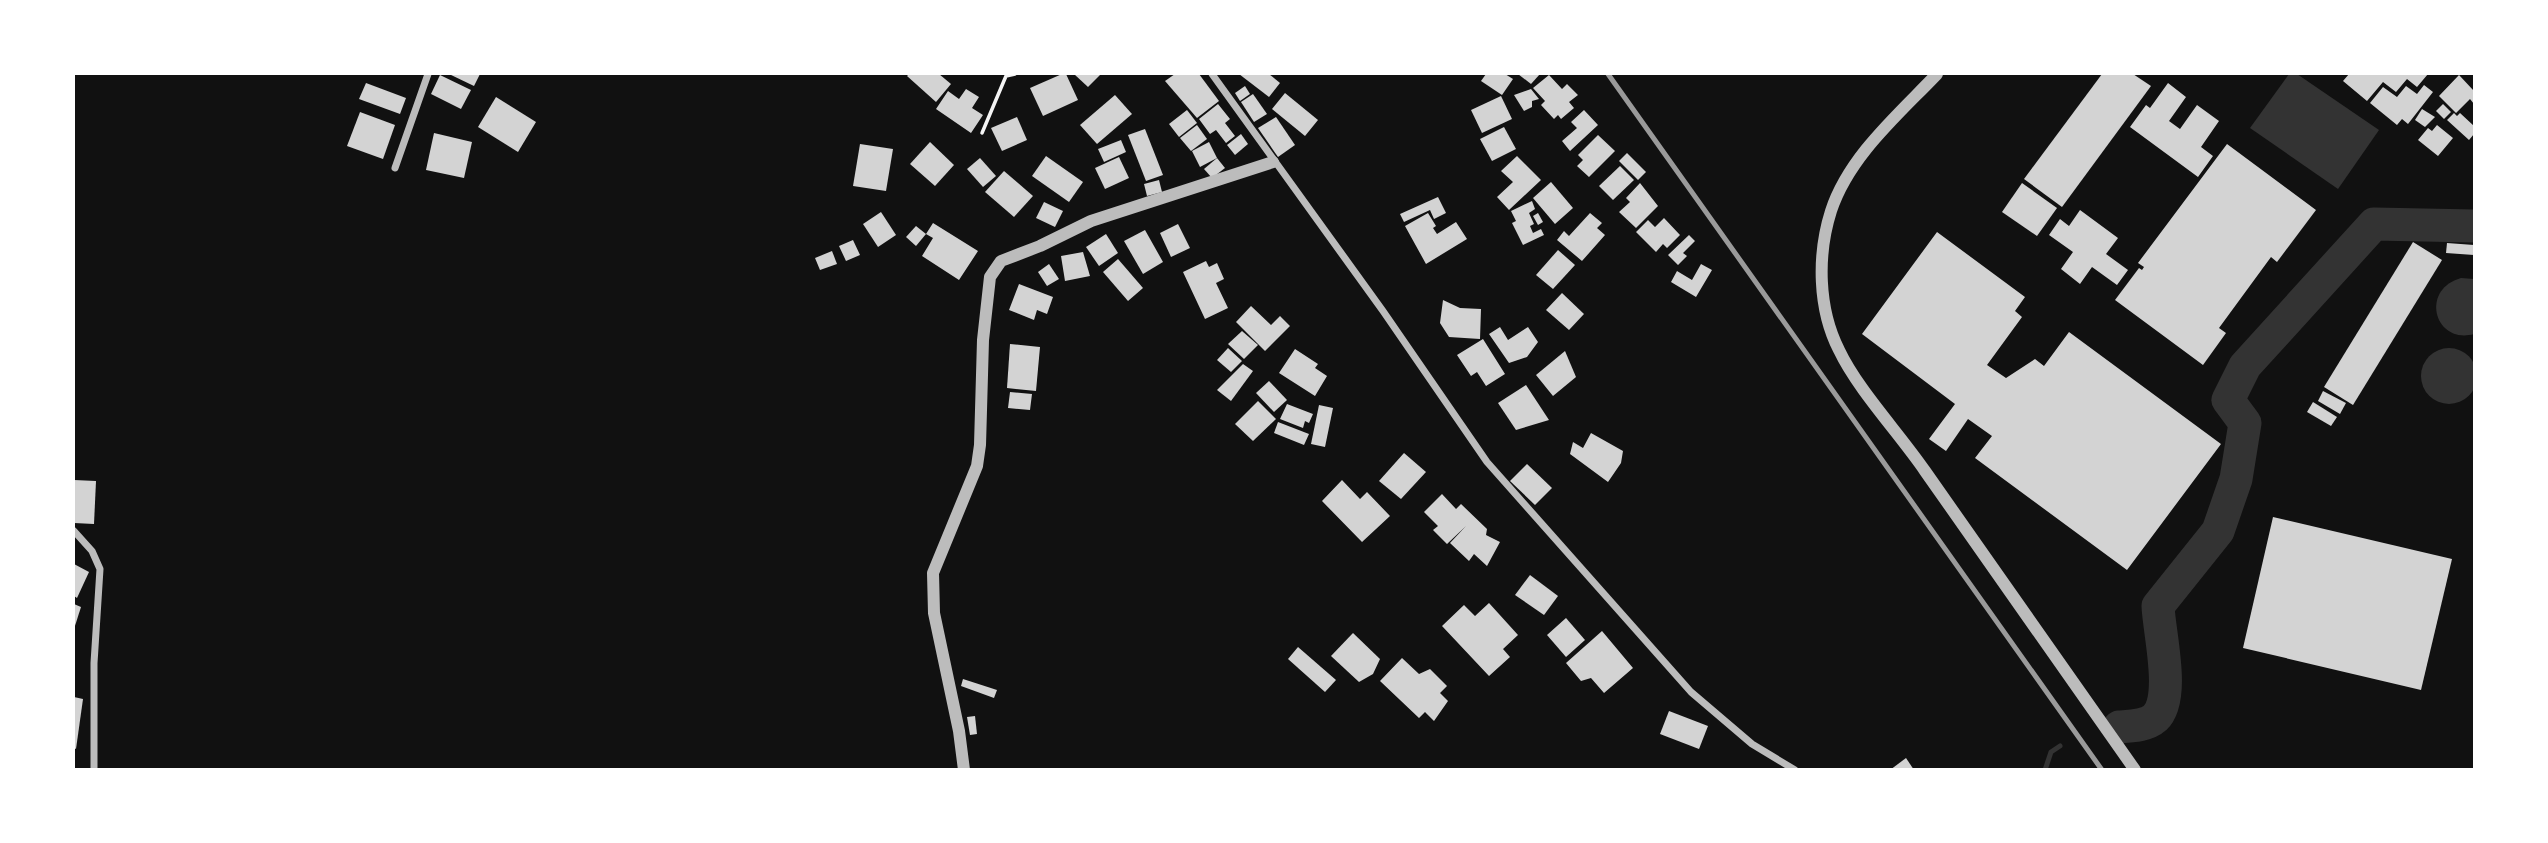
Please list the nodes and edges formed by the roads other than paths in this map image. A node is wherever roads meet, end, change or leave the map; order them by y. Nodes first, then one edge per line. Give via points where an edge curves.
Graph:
1 (428, 74) edge
2 (1212, 74) edge
3 (1937, 74) edge
4 (1273, 162) junction
5 (395, 169) dead end
6 (74, 531) edge
7 (94, 769) edge
8 (964, 769) edge
9 (1795, 769) edge
10 (2135, 769) edge

1 - 5 street
2 - 4 street
3 - 10 street via 1860,158 1842,185 1831,212 1823,266 1822,295 1829,326 1854,374
4 - 8 street via 1091,221 1001,261 990,277 977,466 933,573 934,613
4 - 9 street via 1487,462 1691,692 1752,744
6 - 7 street via 92,551 100,569

